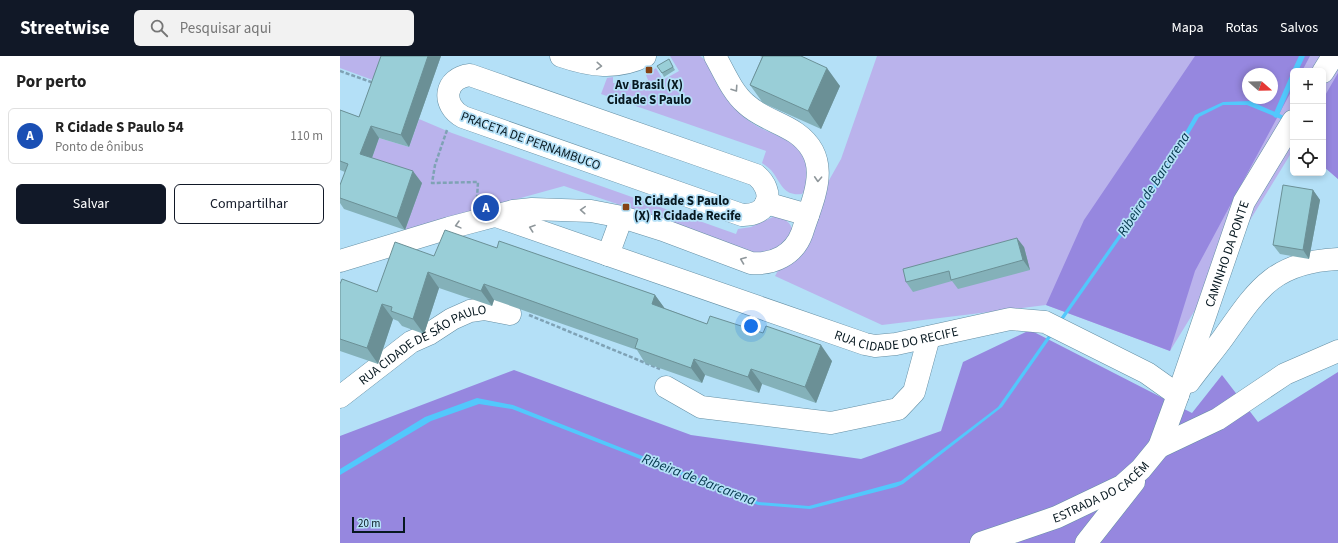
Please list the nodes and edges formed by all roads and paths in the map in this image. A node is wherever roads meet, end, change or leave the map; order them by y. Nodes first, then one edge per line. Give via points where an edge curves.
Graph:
1 (561, 56) edge
2 (645, 56) edge
3 (715, 56) edge
4 (1333, 56) edge
5 (1326, 68) edge
6 (340, 71) edge
7 (380, 85) edge
8 (455, 113) junction
9 (1290, 126) edge
10 (470, 201) dead end
11 (766, 203) junction
12 (808, 215) junction
13 (496, 216) junction
14 (622, 217) junction
15 (608, 255) junction
16 (1338, 259) edge
17 (340, 261) edge
18 (510, 314) joint
19 (929, 337) junction
20 (1338, 351) edge
21 (667, 379) joint
22 (1178, 395) junction
23 (340, 397) edge
24 (1159, 447) junction
25 (1141, 469) junction
26 (981, 543) edge
27 (1086, 543) edge

1 -> 2 street via 606,66 627,63
3 -> 12 street via 745,104 796,134 811,148 818,161 819,181
4 - 5 street
6 - 7 path
8 - 10 path via 435,164 432,182 478,182 477,198
8 - 11 street, PRACETA DE PERNAMBUCO via 742,215 754,214
8 - 11 street, PRACETA DE PERNAMBUCO via 447,98 449,89 462,76 476,76 756,175 766,186
9 - 22 street, CAMINHO DA PONTE via 1244,202
11 - 12 street
12 -> 14 street via 801,236 794,247 780,259 764,264 751,263
14 -> 13 street via 591,211 545,209
15 -> 13 street, RUA CIDADE DO RECIFE
13 -> 17 street
14 - 15 street
15 - 19 street, RUA CIDADE DO RECIFE via 864,344 884,346
16 - 22 street via 1301,265 1275,276 1254,294
18 - 21 path via 519,311 607,346
18 - 23 street, RUA CIDADE DE SÃO PAULO via 484,309 470,311 452,319 411,342
19 - 21 street via 914,392 898,409 831,423 701,407
19 - 22 street, RUA CIDADE DO RECIFE via 1010,319 1045,322 1147,373
20 - 24 street via 1285,374 1218,419
22 - 24 street, ESTRADA DO CACÉM
24 - 25 street, ESTRADA DO CACÉM
25 - 26 street, ESTRADA DO CACÉM via 1122,486 1057,517
25 - 27 street via 1132,485

